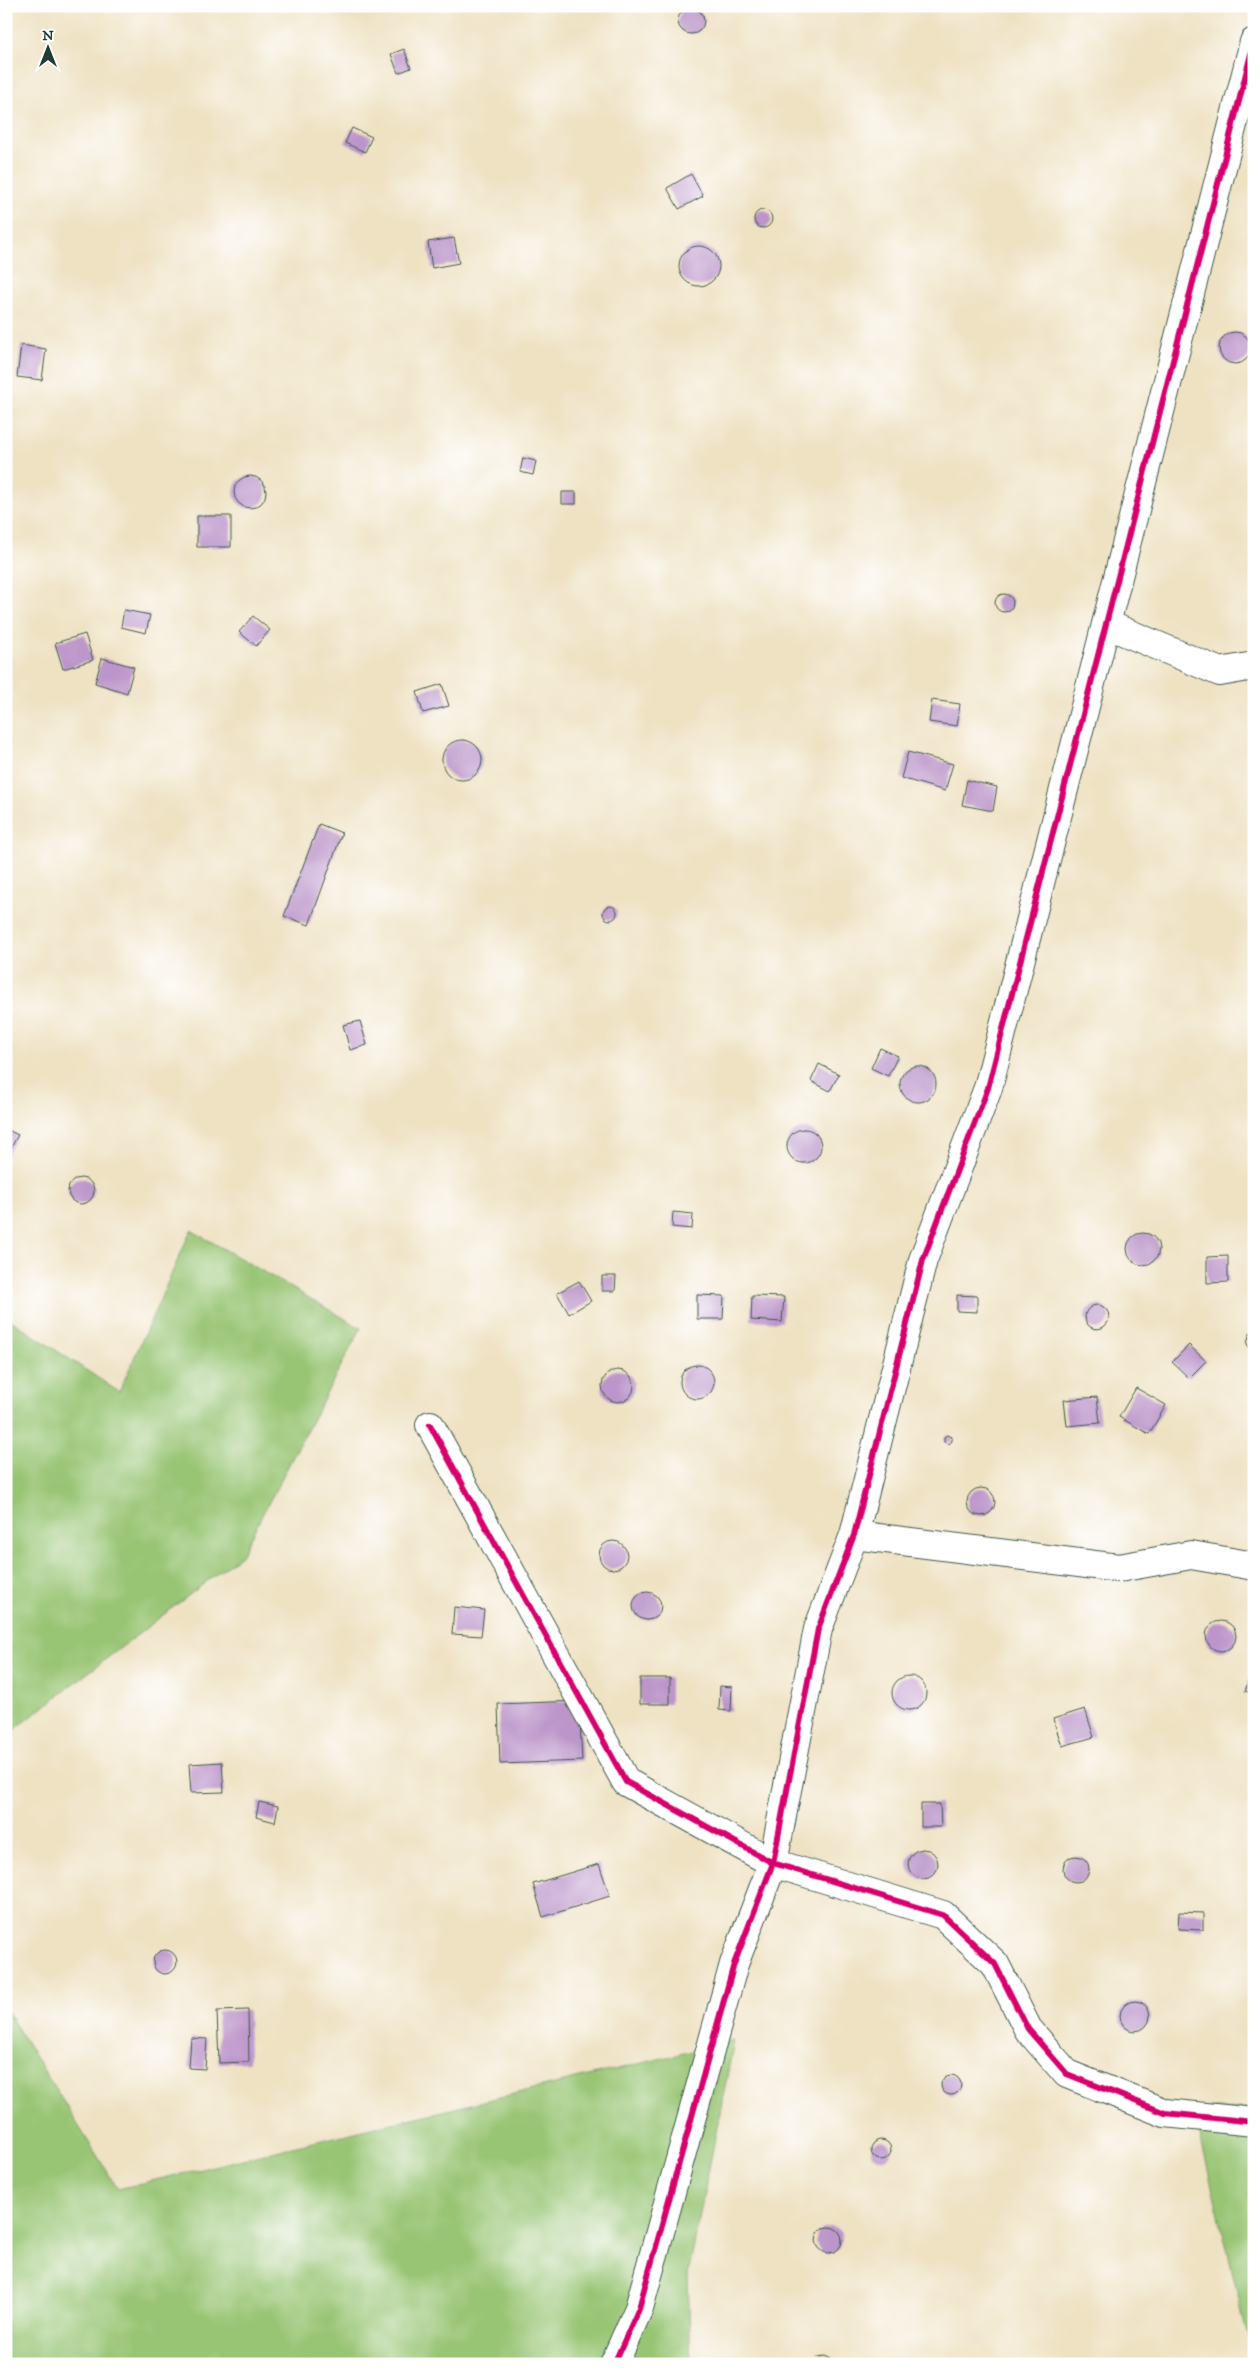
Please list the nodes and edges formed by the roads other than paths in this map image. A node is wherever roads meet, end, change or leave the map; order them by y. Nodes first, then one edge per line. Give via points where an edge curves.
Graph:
1 (1254, 42) edge
2 (1106, 624) junction
3 (1254, 666) edge
4 (430, 1425) dead end
5 (854, 1536) junction
6 (1254, 1566) edge
7 (773, 1863) junction
8 (1254, 2122) edge
9 (614, 2364) edge

1 - 2 street
2 - 3 street via 1220,672
2 - 5 street via 988,1088 923,1260
4 - 7 street via 626,1782
5 - 6 street via 1119,1568 1191,1555
5 - 7 street via 818,1629
7 - 8 street via 943,1915 995,1964 1028,2028 1067,2074 1165,2113
7 - 9 street via 734,1964 639,2308

